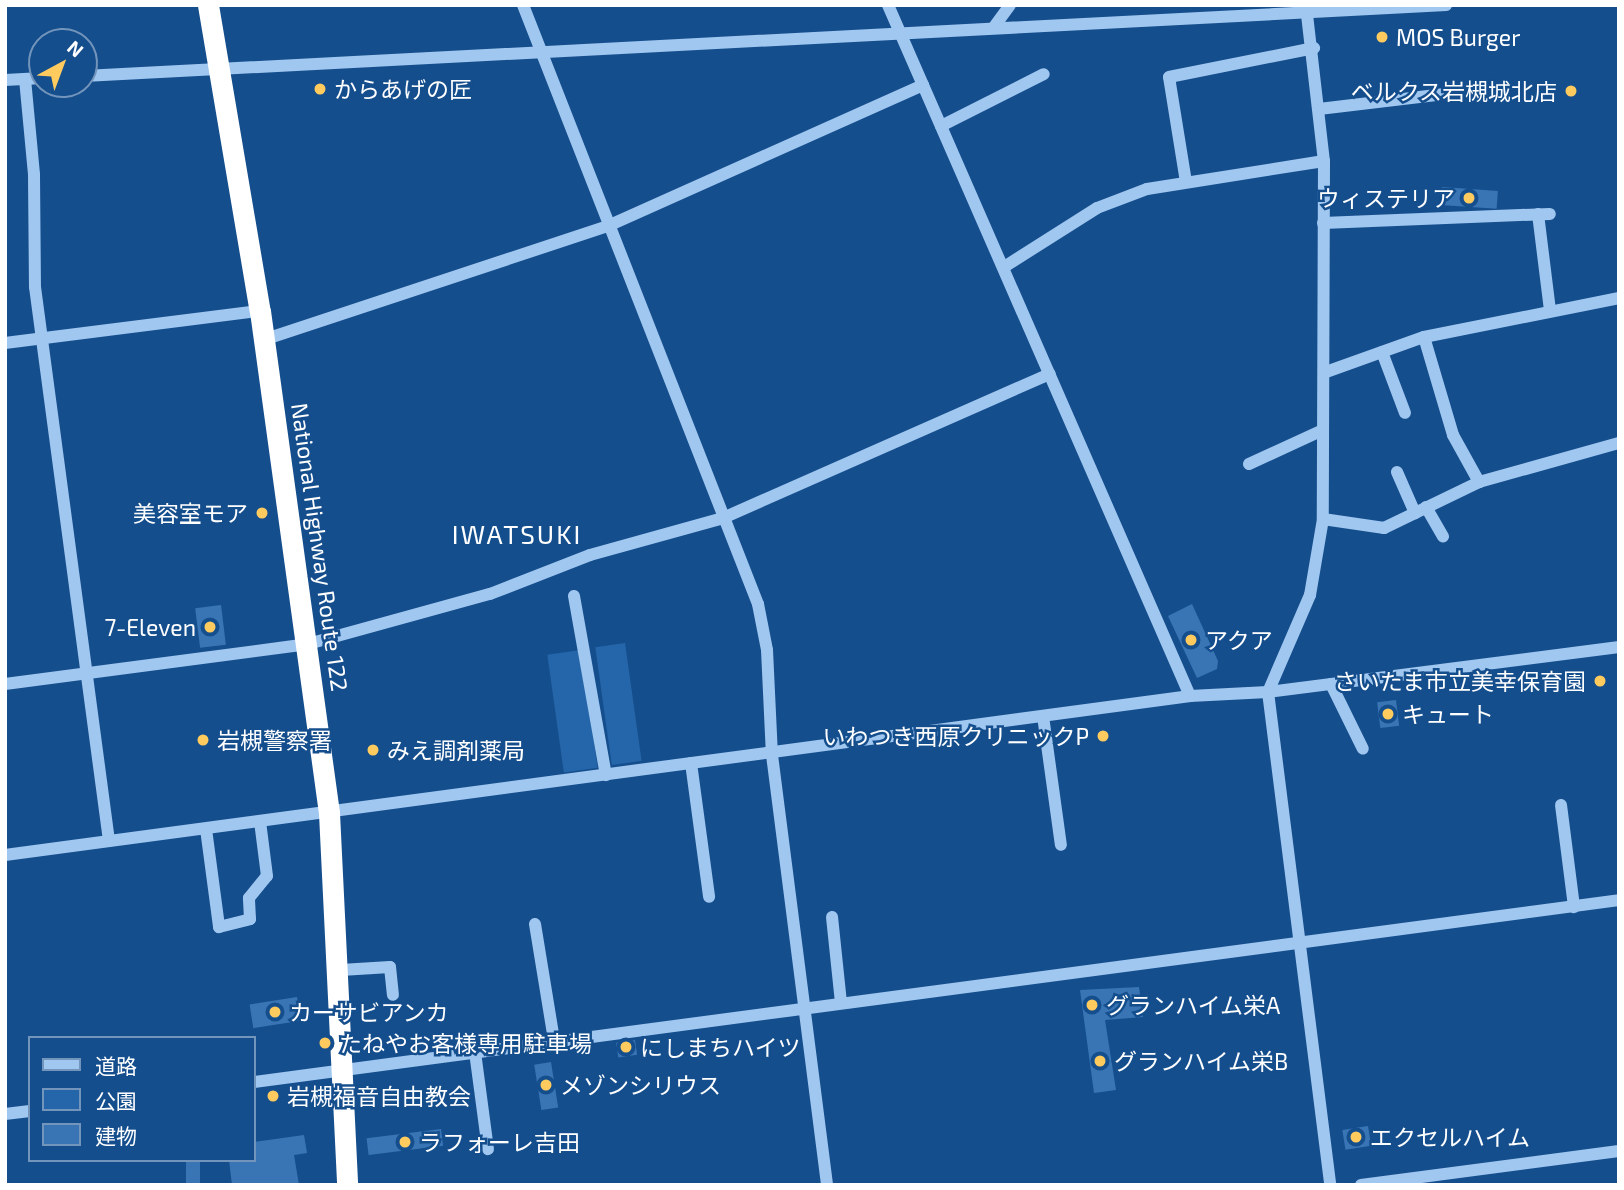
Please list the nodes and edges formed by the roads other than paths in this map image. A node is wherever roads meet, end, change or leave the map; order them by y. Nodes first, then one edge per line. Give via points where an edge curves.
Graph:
1 (208, 5) edge
2 (523, 5) edge
3 (888, 5) edge
4 (1010, 5) edge
5 (1446, 5) edge
6 (1307, 9) edge
7 (994, 27) junction
8 (900, 31) junction
9 (1314, 48) junction
10 (541, 51) junction
11 (221, 67) junction
12 (1044, 74) dead end
13 (98, 75) edge
14 (25, 79) junction
15 (28, 79) edge
16 (5, 80) edge
17 (923, 85) junction
18 (1453, 93) dead end
19 (1319, 109) junction
20 (941, 127) junction
21 (1324, 161) junction
22 (1186, 182) junction
23 (1322, 223) junction
24 (610, 225) junction
25 (1004, 267) junction
26 (1619, 298) edge
27 (1550, 310) junction
28 (260, 312) junction
29 (1424, 337) junction
30 (43, 338) junction
31 (263, 341) junction
32 (5, 343) edge
33 (1382, 352) junction
34 (1326, 372) junction
35 (1050, 374) junction
36 (1405, 413) dead end
37 (1323, 430) junction
38 (1619, 443) edge
39 (1250, 464) dead end
40 (1397, 472) dead end
41 (1479, 482) junction
42 (1420, 510) junction
43 (723, 518) junction
44 (1323, 519) junction
45 (1443, 537) dead end
46 (574, 596) dead end
47 (309, 643) junction
48 (1619, 647) edge
49 (86, 674) junction
50 (5, 684) edge
51 (1331, 684) junction
52 (1268, 692) junction
53 (1190, 696) junction
54 (1043, 716) junction
55 (1363, 749) dead end
56 (772, 755) junction
57 (691, 764) junction
58 (606, 775) junction
59 (1561, 805) dead end
60 (329, 813) junction
61 (260, 821) junction
62 (205, 829) junction
63 (109, 841) junction
64 (1061, 845) dead end
65 (5, 855) edge
66 (709, 897) dead end
67 (1619, 900) edge
68 (1574, 907) junction
69 (832, 917) dead end
70 (535, 924) dead end
71 (1301, 940) junction
72 (341, 970) junction
73 (393, 995) dead end
74 (841, 1003) junction
75 (804, 1005) junction
76 (554, 1040) junction
77 (475, 1052) junction
78 (345, 1070) junction
79 (256, 1082) edge
80 (28, 1111) edge
81 (5, 1114) edge
82 (488, 1149) dead end
83 (1619, 1151) edge
84 (347, 1185) edge
85 (827, 1185) edge
86 (1330, 1185) edge
87 (1361, 1185) edge

1 - 11 highway, National Highway Route 122
2 - 10 street
3 - 8 street
4 - 7 street
5 - 6 street
6 - 7 street
6 - 9 street
7 - 8 street
8 - 10 street
8 - 17 street
9 - 19 street
9 - 22 street via 1169,77
10 - 11 street
10 - 24 street
11 - 13 street
11 - 28 highway, National Highway Route 122
12 - 20 street
14 - 15 street
14 - 16 street
14 - 30 street via 34,175 35,287
17 - 20 street
17 - 24 street
18 - 19 street
19 - 21 street
20 - 25 street
21 - 22 street
21 - 23 street
22 - 25 street via 1097,208
23 - 27 street via 1544,214
23 - 34 street
24 - 31 street
24 - 43 street
25 - 35 street
26 - 27 street
27 - 29 street
28 - 30 street
28 - 31 highway, National Highway Route 122
29 - 33 street
29 - 41 street via 1453,435
30 - 32 street
30 - 49 street
31 - 47 highway, National Highway Route 122
33 - 34 street
33 - 36 street
34 - 37 street
35 - 43 street
35 - 53 street
37 - 39 street
37 - 44 street
38 - 41 street
40 - 42 street
41 - 42 street
42 - 44 street via 1384,528
42 - 45 street
43 - 47 street via 590,555 490,594
43 - 56 street via 758,604 767,650
44 - 52 street via 1310,595
46 - 58 street
47 - 49 street
47 - 60 highway, National Highway Route 122
48 - 51 street
49 - 50 street
49 - 63 street
51 - 52 street
51 - 55 street
52 - 53 street
52 - 71 street
53 - 54 street
54 - 56 street
54 - 64 street
56 - 57 street
56 - 75 street
57 - 58 street
57 - 66 street
58 - 60 street
59 - 68 street
60 - 61 street
60 - 72 highway, National Highway Route 122
61 - 62 street
61 - 62 street via 267,876 249,898 250,919 219,927
62 - 63 street
63 - 65 street
67 - 68 street
68 - 71 street
69 - 74 street
70 - 76 street
71 - 74 street
71 - 86 street
72 - 73 street via 390,967
72 - 78 highway, National Highway Route 122
74 - 75 street
75 - 76 street
75 - 85 street
76 - 77 street
77 - 78 street
77 - 82 street
78 - 79 street
78 - 84 highway, National Highway Route 122
80 - 81 street
83 - 87 street

